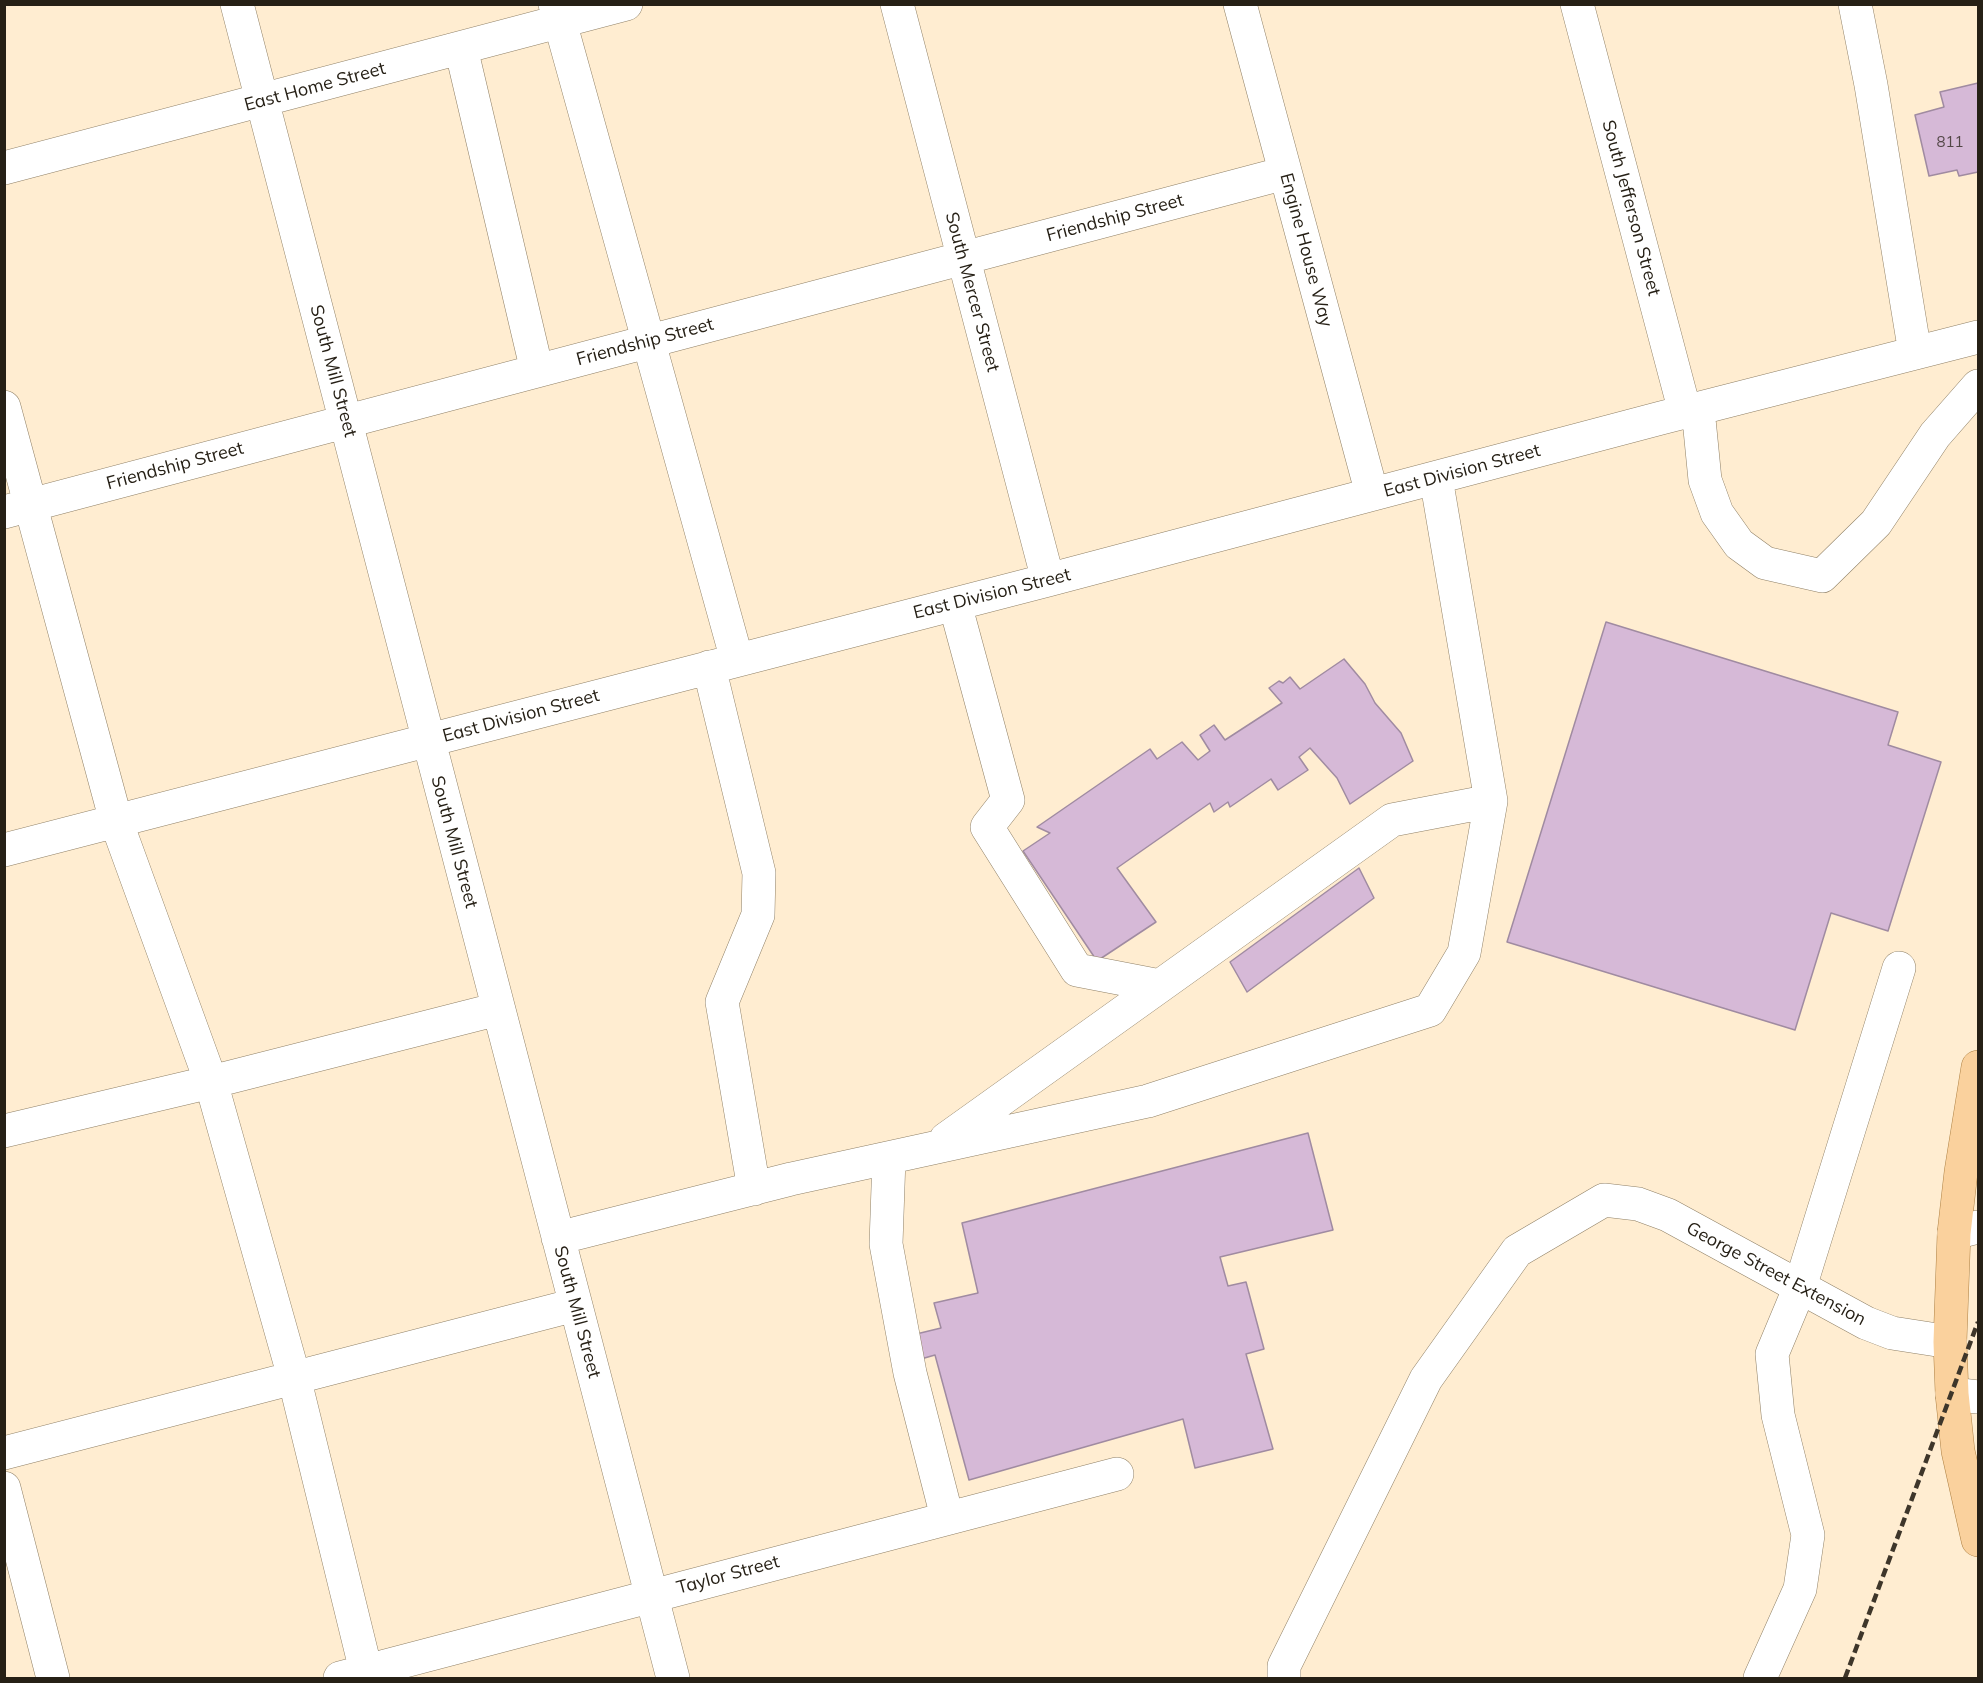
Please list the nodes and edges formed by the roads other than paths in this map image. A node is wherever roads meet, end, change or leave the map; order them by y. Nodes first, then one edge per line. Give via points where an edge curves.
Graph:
1 (237, 4) edge
2 (626, 4) edge
3 (897, 4) edge
4 (1240, 4) edge
5 (1577, 4) edge
6 (1855, 4) edge
7 (557, 13) edge
8 (461, 48) junction
9 (262, 101) junction
10 (4, 168) edge
11 (1285, 173) junction
12 (964, 259) junction
13 (1978, 337) edge
14 (649, 341) junction
15 (1916, 353) junction
16 (537, 371) junction
17 (1978, 386) edge
18 (4, 406) edge
19 (1692, 410) junction
20 (346, 420) junction
21 (1436, 478) junction
22 (1372, 494) junction
23 (17, 509) edge
24 (1048, 580) junction
25 (955, 603) junction
26 (723, 664) junction
27 (428, 740) junction
28 (1491, 801) junction
29 (116, 821) junction
30 (4, 850) edge
31 (1899, 968) dead end
32 (1160, 986) junction
33 (498, 1009) junction
34 (1978, 1067) edge
35 (211, 1082) junction
36 (4, 1131) edge
37 (934, 1148) junction
38 (889, 1158) junction
39 (754, 1189) junction
40 (1966, 1230) edge
41 (558, 1238) junction
42 (1800, 1287) junction
43 (575, 1305) junction
44 (1950, 1342) junction
45 (294, 1377) junction
46 (1965, 1396) edge
47 (4, 1454) edge
48 (1117, 1474) dead end
49 (4, 1488) edge
50 (947, 1518) junction
51 (1978, 1540) edge
52 (651, 1595) junction
53 (353, 1675) edge
54 (54, 1678) edge
55 (672, 1678) edge
56 (1284, 1678) edge
57 (1760, 1678) edge

1 - 9 street, South Mill Street
2 - 7 street, East Home Street
3 - 12 street, South Mercer Street
4 - 11 street, Engine House Way
5 - 19 street, South Jefferson Street
6 - 15 street
7 - 8 street, East Home Street
7 - 14 street
8 - 9 street, East Home Street
8 - 16 street
9 - 10 street, East Home Street
9 - 20 street, South Mill Street
11 - 12 street, Friendship Street
11 - 22 street, Engine House Way
12 - 14 street, Friendship Street
12 - 24 street, South Mercer Street
13 - 15 street, East Division Street
14 - 16 street, Friendship Street
14 - 26 street
15 - 19 street, East Division Street
16 - 20 street, Friendship Street
17 - 19 street, South Jefferson Street via 1935,435 1876,523 1822,576 1765,564 1739,544 1717,513 1705,480
18 - 23 street
19 - 21 street, East Division Street
20 - 23 street, Friendship Street
20 - 27 street, South Mill Street
21 - 22 street, East Division Street
21 - 28 street
22 - 24 street, East Division Street
23 - 29 street
24 - 25 street, East Division Street
25 - 26 street, East Division Street
25 - 32 street via 1008,801 987,827 1077,970
26 - 27 street, East Division Street
26 - 39 street via 759,873 758,915 722,1002
27 - 29 street, East Division Street
27 - 33 street, South Mill Street
28 - 32 street via 1392,820
28 - 37 street via 1464,953 1430,1010 1148,1101
29 - 30 street, East Division Street
29 - 35 street
31 - 42 street
32 - 37 street
33 - 35 street
33 - 41 street, South Mill Street
34 - 40 main road via 1961,1172
35 - 36 street
35 - 45 street
37 - 38 street
38 - 39 street
38 - 50 street via 886,1244 910,1373
39 - 41 street
40 - 44 main road
41 - 43 street, South Mill Street
42 - 44 street, George Street Extension via 1892,1333
42 - 56 street, George Street Extension via 1668,1215 1638,1204 1604,1200 1517,1251 1426,1379 1284,1666
42 - 57 street via 1772,1354 1778,1415 1808,1535 1800,1589
43 - 45 street
43 - 52 street, South Mill Street
44 - 46 main road
45 - 47 street
45 - 53 street
46 - 51 main road via 1958,1451
48 - 50 street, Taylor Street
49 - 54 street
50 - 52 street, Taylor Street
52 - 53 street, Taylor Street
52 - 55 street, South Mill Street

